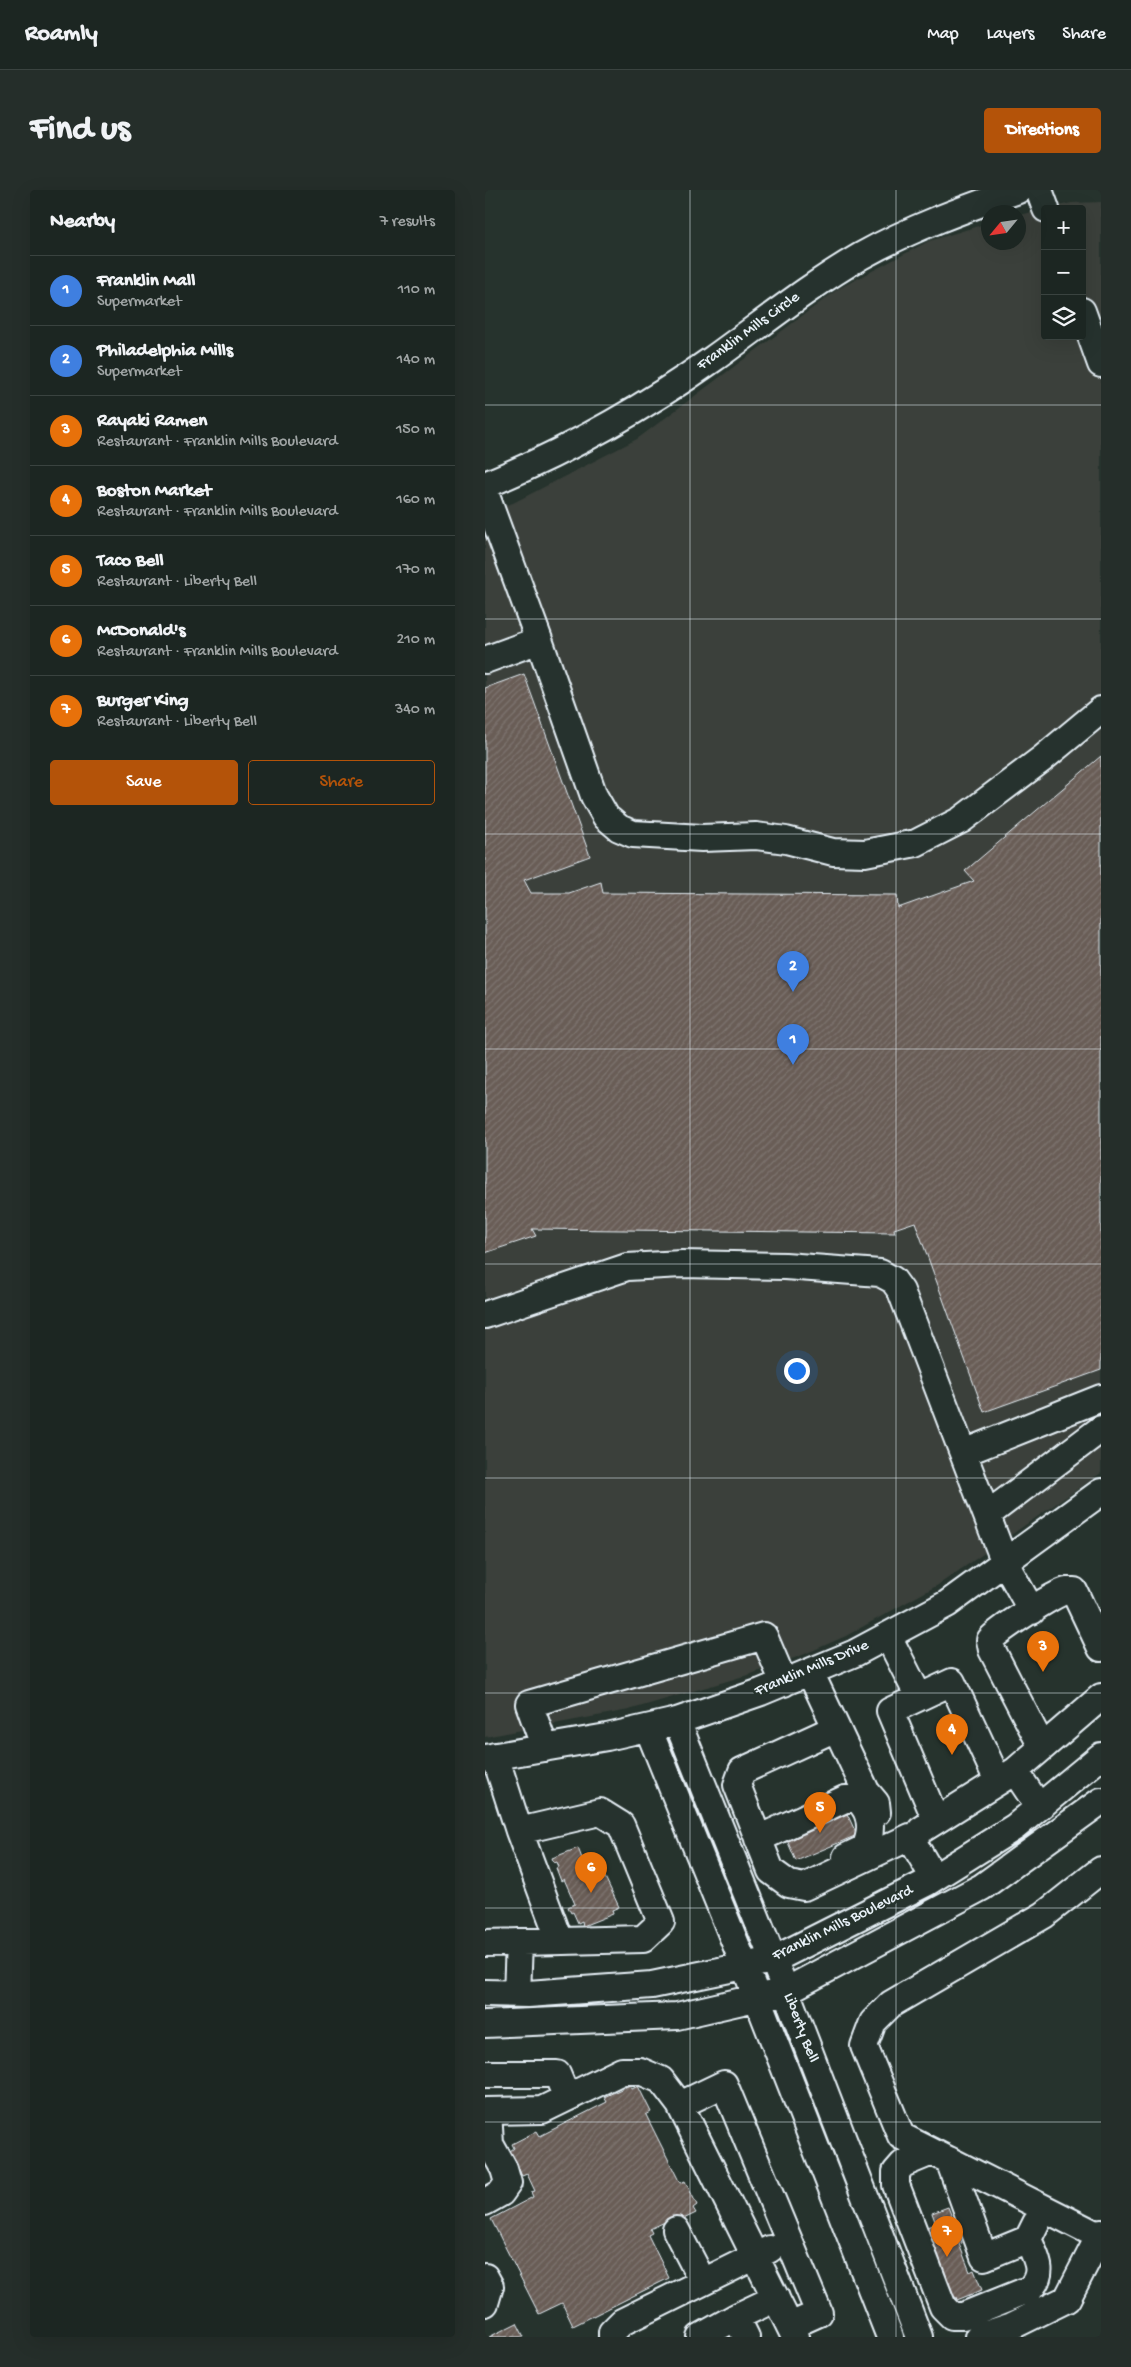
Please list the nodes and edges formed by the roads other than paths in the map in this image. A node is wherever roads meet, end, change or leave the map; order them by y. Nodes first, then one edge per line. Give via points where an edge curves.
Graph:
1 (1018, 190) edge
2 (1039, 190) edge
3 (1045, 205) edge
4 (1086, 322) edge
5 (1101, 364) edge
6 (485, 485) edge
7 (485, 493) edge
8 (539, 640) junction
9 (485, 660) edge
10 (1101, 710) edge
11 (485, 1315) edge
12 (1101, 1398) edge
13 (1101, 1429) edge
14 (963, 1453) junction
15 (1099, 1501) edge
16 (987, 1514) junction
17 (1005, 1563) junction
18 (1080, 1605) junction
19 (1031, 1611) junction
20 (888, 1636) junction
21 (1101, 1648) edge
22 (810, 1672) junction
23 (784, 1683) junction
24 (919, 1697) junction
25 (1101, 1697) edge
26 (677, 1721) junction
27 (648, 1728) junction
28 (837, 1728) junction
29 (1046, 1743) junction
30 (545, 1748) junction
31 (1101, 1756) edge
32 (490, 1757) edge
33 (859, 1776) junction
34 (1006, 1776) junction
35 (1101, 1801) edge
36 (1039, 1807) junction
37 (936, 1820) junction
38 (519, 1831) junction
39 (755, 1832) junction
40 (900, 1842) junction
41 (1101, 1870) edge
42 (934, 1878) junction
43 (789, 1884) junction
44 (561, 1941) junction
45 (519, 1942) junction
46 (485, 1943) edge
47 (773, 1960) junction
48 (745, 1967) junction
49 (786, 1991) junction
50 (485, 1993) edge
51 (517, 1994) junction
52 (757, 1998) junction
53 (485, 2024) edge
54 (485, 2074) edge
55 (567, 2098) junction
56 (680, 2105) junction
57 (486, 2111) edge
58 (941, 2156) junction
59 (485, 2202) edge
60 (1044, 2208) junction
61 (676, 2230) dead end
62 (1100, 2234) edge
63 (1029, 2239) junction
64 (789, 2241) junction
65 (755, 2256) junction
66 (485, 2277) edge
67 (703, 2282) junction
68 (776, 2298) junction
69 (485, 2303) edge
70 (741, 2327) edge
71 (1034, 2328) edge
72 (792, 2331) edge
73 (611, 2337) edge
74 (700, 2337) edge
75 (890, 2337) edge
76 (919, 2337) edge
77 (978, 2337) edge

1 - 6 street, Franklin Mills Circle via 904,233 860,257 818,282 711,360 612,425 537,464
2 - 3 street
4 - 5 street
7 - 8 street
8 - 9 street
8 - 10 street via 594,796 606,817 633,834 702,838 756,836 841,852 865,853 916,843 961,820 1042,760
11 - 14 street via 627,1267 682,1264 785,1266 880,1273 893,1280 901,1291
12 - 14 street
13 - 16 street
14 - 16 street
15 - 17 street, Franklin Mills Drive
16 - 17 street
17 - 19 street
17 - 20 street, Franklin Mills Drive via 947,1604
18 - 19 street via 1074,1591 1066,1591
18 - 21 street
18 - 29 street via 1016,1634 1008,1642
19 - 29 street via 990,1640 992,1650
20 - 22 street, Franklin Mills Drive
20 - 24 street
22 - 23 street, Franklin Mills Drive
22 - 28 street
23 - 26 street, Franklin Mills Drive
23 - 30 street via 764,1636 529,1704
24 - 34 street via 952,1682
24 - 37 street via 890,1711
25 - 29 street
26 - 27 street, Franklin Mills Drive
26 - 47 street, Liberty Bell
27 - 30 street, Franklin Mills Drive
27 - 48 street, Liberty Bell
28 - 33 street
28 - 39 street via 741,1772 737,1785
29 - 34 street
30 - 32 street, Franklin Mills Drive
31 - 36 street, Franklin Mills Boulevard
32 - 38 street
33 - 39 street
33 - 40 street via 876,1803 879,1826
34 - 36 street
34 - 37 street
35 - 49 street, Franklin Mills Boulevard via 982,1888
36 - 42 street, Franklin Mills Boulevard via 1015,1827
37 - 40 street
38 - 44 street
38 - 44 street via 600,1812 621,1825 661,1922 643,1939
39 - 43 street via 771,1870
39 - 43 street via 845,1799 857,1799 865,1806 871,1835 865,1848
40 - 42 street
40 - 43 street via 804,1887
41 - 58 street via 1043,1915 891,2004 873,2022 865,2046 901,2136
42 - 47 street, Franklin Mills Boulevard
44 - 45 street
45 - 46 street
45 - 51 street
47 - 48 street, Franklin Mills Boulevard
47 - 49 street, Liberty Bell
48 - 51 street, Franklin Mills Boulevard via 653,1985
48 - 52 street, Liberty Bell
49 - 52 street, Franklin Mills Boulevard
49 - 76 street, Liberty Bell
50 - 51 street, Franklin Mills Boulevard
52 - 53 street, Franklin Mills Boulevard via 677,2016
52 - 75 street, Liberty Bell
54 - 55 street via 557,2074
55 - 56 street via 622,2071 640,2071 661,2080
55 - 57 street via 542,2110
56 - 64 street via 724,2084
56 - 65 street
57 - 59 street via 490,2144 508,2183 501,2193
58 - 60 street
58 - 63 street via 984,2257
58 - 63 street via 903,2164 897,2172 896,2185 943,2307 952,2316 963,2316 1029,2289 1037,2280 1040,2269
60 - 62 street
60 - 63 street
61 - 67 street
62 - 71 street via 1067,2298
64 - 65 street
64 - 72 street via 819,2313
65 - 67 street
65 - 68 street
66 - 69 street via 490,2286
67 - 73 street via 622,2322
68 - 70 street
68 - 72 street
70 - 74 street
71 - 77 street via 1012,2326

